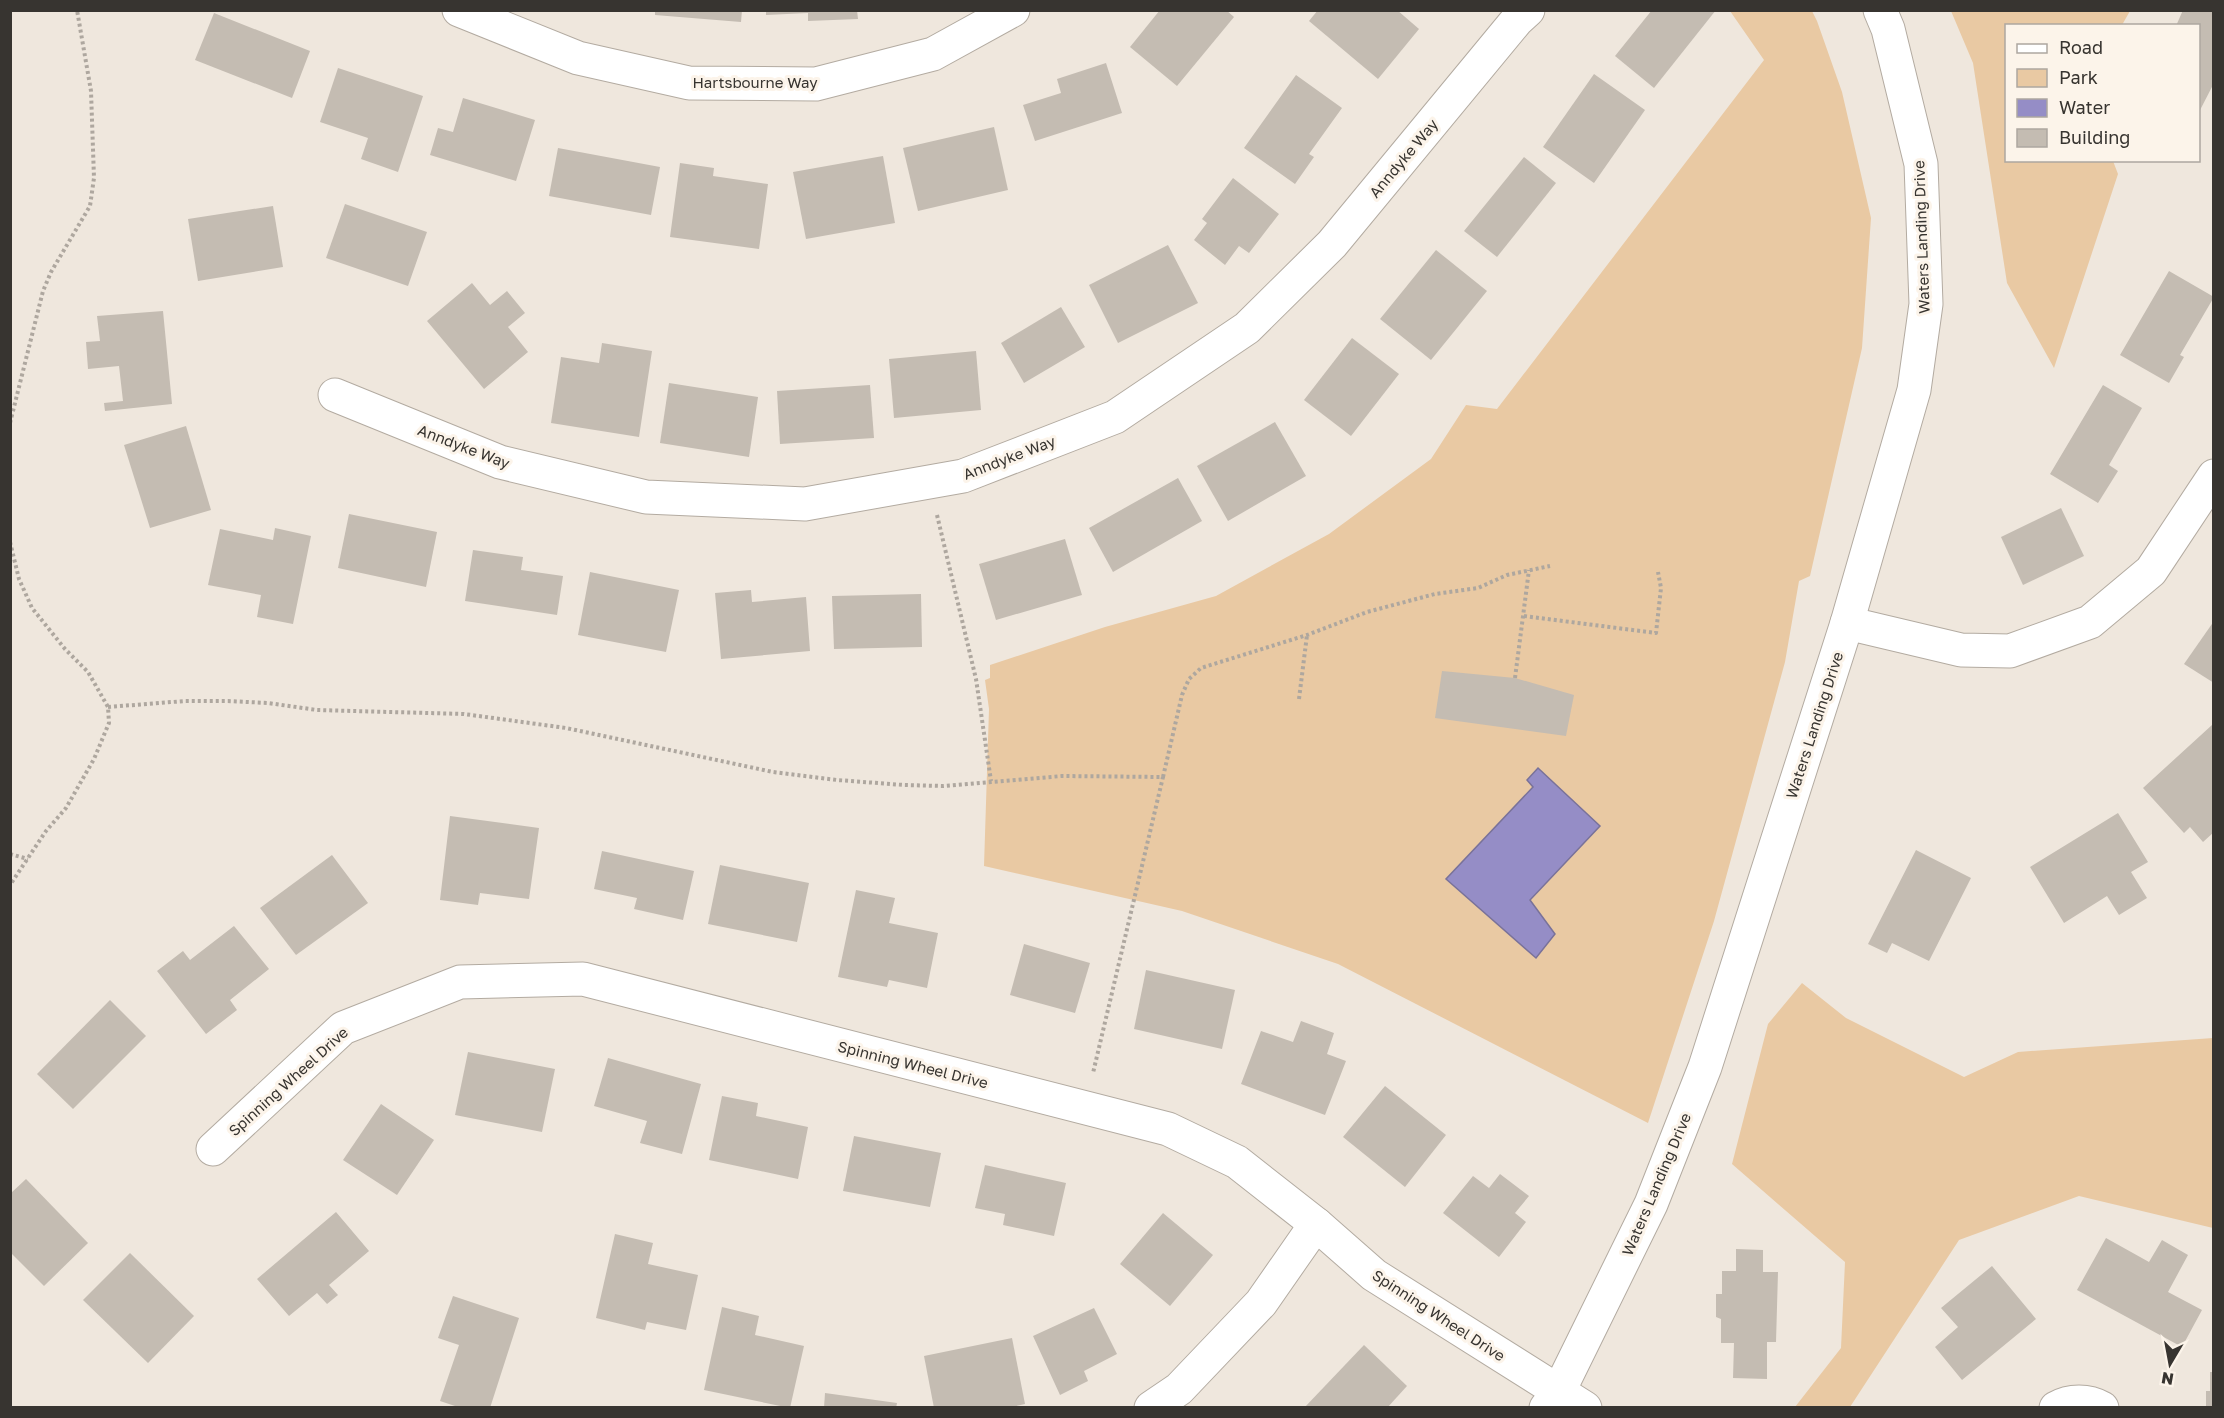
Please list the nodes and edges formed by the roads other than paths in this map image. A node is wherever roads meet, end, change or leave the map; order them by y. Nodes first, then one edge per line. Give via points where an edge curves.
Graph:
1 (459, 10) edge
2 (1013, 10) edge
3 (1880, 10) edge
4 (1516, 14) edge
5 (335, 395) dead end
6 (2214, 476) edge
7 (1847, 622) junction
8 (213, 1149) dead end
9 (1316, 1224) junction
10 (1563, 1402) edge
11 (1151, 1407) edge
12 (2056, 1407) edge
13 (2102, 1407) edge

1 - 2 street, Hartsbourne Way via 578,58 689,83 816,84 933,54
3 - 7 street, Waters Landing Drive via 1921,164 1926,303 1914,390
4 - 5 street, Anndyke Way via 1332,244 1247,328 1115,417 963,476 805,504 646,497 500,462
6 - 7 street via 2151,571 2090,622 2010,651 1962,650
7 - 10 street, Waters Landing Drive via 1705,1067 1651,1204
8 - 9 street, Spinning Wheel Drive via 343,1028 460,982 583,980 1168,1129 1237,1162
9 - 10 street, Spinning Wheel Drive via 1374,1275
9 - 11 street via 1261,1303 1179,1389
12 - 13 street via 2079,1401

